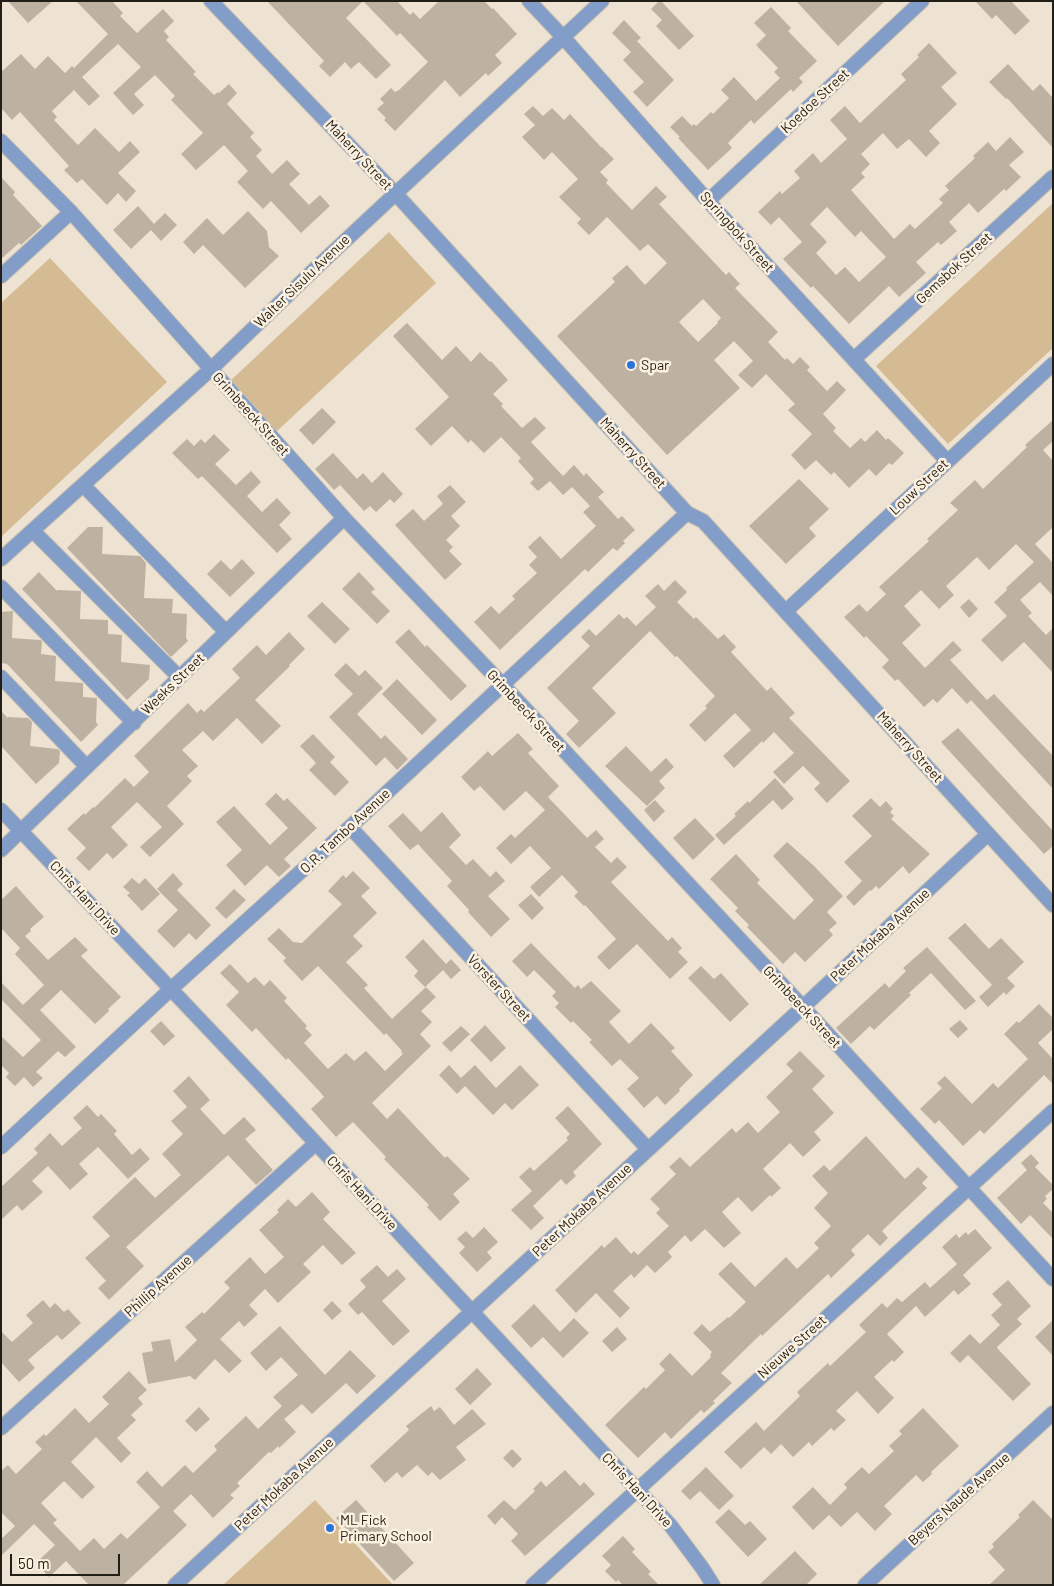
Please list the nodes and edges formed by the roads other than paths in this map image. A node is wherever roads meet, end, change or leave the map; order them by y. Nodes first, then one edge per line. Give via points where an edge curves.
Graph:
1 (211, 1) edge
2 (529, 1) edge
3 (602, 1) edge
4 (922, 1) edge
5 (563, 37) junction
6 (1, 141) edge
7 (1053, 176) edge
8 (395, 194) junction
9 (708, 201) junction
10 (71, 212) junction
11 (1, 276) edge
12 (854, 359) junction
13 (1053, 364) edge
14 (211, 369) junction
15 (947, 462) junction
16 (83, 485) junction
17 (687, 513) junction
18 (344, 518) junction
19 (33, 531) junction
20 (1, 559) edge
21 (1, 587) edge
22 (786, 611) junction
23 (226, 632) junction
24 (1, 676) edge
25 (180, 677) junction
26 (503, 685) junction
27 (134, 723) junction
28 (88, 767) junction
29 (1, 810) edge
30 (350, 827) junction
31 (22, 831) junction
32 (988, 834) junction
33 (1, 850) edge
34 (1051, 898) edge
35 (171, 989) junction
36 (803, 1007) junction
37 (1053, 1111) edge
38 (315, 1144) junction
39 (1, 1147) edge
40 (648, 1149) junction
41 (969, 1187) junction
42 (1053, 1279) edge
43 (472, 1312) junction
44 (1053, 1413) edge
45 (1, 1428) edge
46 (636, 1489) junction
47 (175, 1585) edge
48 (533, 1585) edge
49 (713, 1585) edge
50 (865, 1585) edge

1 - 8 street, Maherry Street
2 - 5 street, Springbok Street
3 - 5 street, Walter Sisulu Avenue
4 - 9 street, Koedoe Street
5 - 8 street, Walter Sisulu Avenue
5 - 9 street, Springbok Street
6 - 10 street, Grimbeeck Street
7 - 12 street, Gemsbok Street
8 - 14 street, Walter Sisulu Avenue
8 - 17 street, Maherry Street
9 - 12 street, Springbok Street
10 - 11 street
10 - 14 street, Grimbeeck Street
12 - 15 street, Springbok Street
13 - 15 street, Louw Street
14 - 16 street, Walter Sisulu Avenue
14 - 18 street, Grimbeeck Street
15 - 22 street, Louw Street
16 - 19 street, Walter Sisulu Avenue
16 - 23 street
17 - 22 street, Maherry Street via 703,521
17 - 26 street, O.R. Tambo Avenue
18 - 23 street, Weeks Street
18 - 26 street, Grimbeeck Street
19 - 20 street, Walter Sisulu Avenue
19 - 25 street
21 - 27 street
22 - 32 street, Maherry Street
23 - 25 street, Weeks Street
24 - 28 street
25 - 27 street, Weeks Street
26 - 30 street, O.R. Tambo Avenue
26 - 36 street, Grimbeeck Street
27 - 28 street, Weeks Street
28 - 31 street, Weeks Street
29 - 31 street, Chris Hani Drive
30 - 35 street, O.R. Tambo Avenue
30 - 40 street, Vorster Street
31 - 33 street, Weeks Street
31 - 35 street, Chris Hani Drive
32 - 34 street, Maherry Street
32 - 36 street, Peter Mokaba Avenue
35 - 38 street, Chris Hani Drive
35 - 39 street, O.R. Tambo Avenue
36 - 40 street, Peter Mokaba Avenue
36 - 41 street, Grimbeeck Street
37 - 41 street, Nieuwe Street
38 - 43 street, Chris Hani Drive
38 - 45 street, Phillip Avenue
40 - 43 street, Peter Mokaba Avenue
41 - 42 street, Grimbeeck Street
41 - 46 street, Nieuwe Street
43 - 46 street, Chris Hani Drive
43 - 47 street, Peter Mokaba Avenue
44 - 50 street, Beyers Naude Avenue
46 - 48 street, Nieuwe Street
46 - 49 street, Chris Hani Drive via 671,1526

